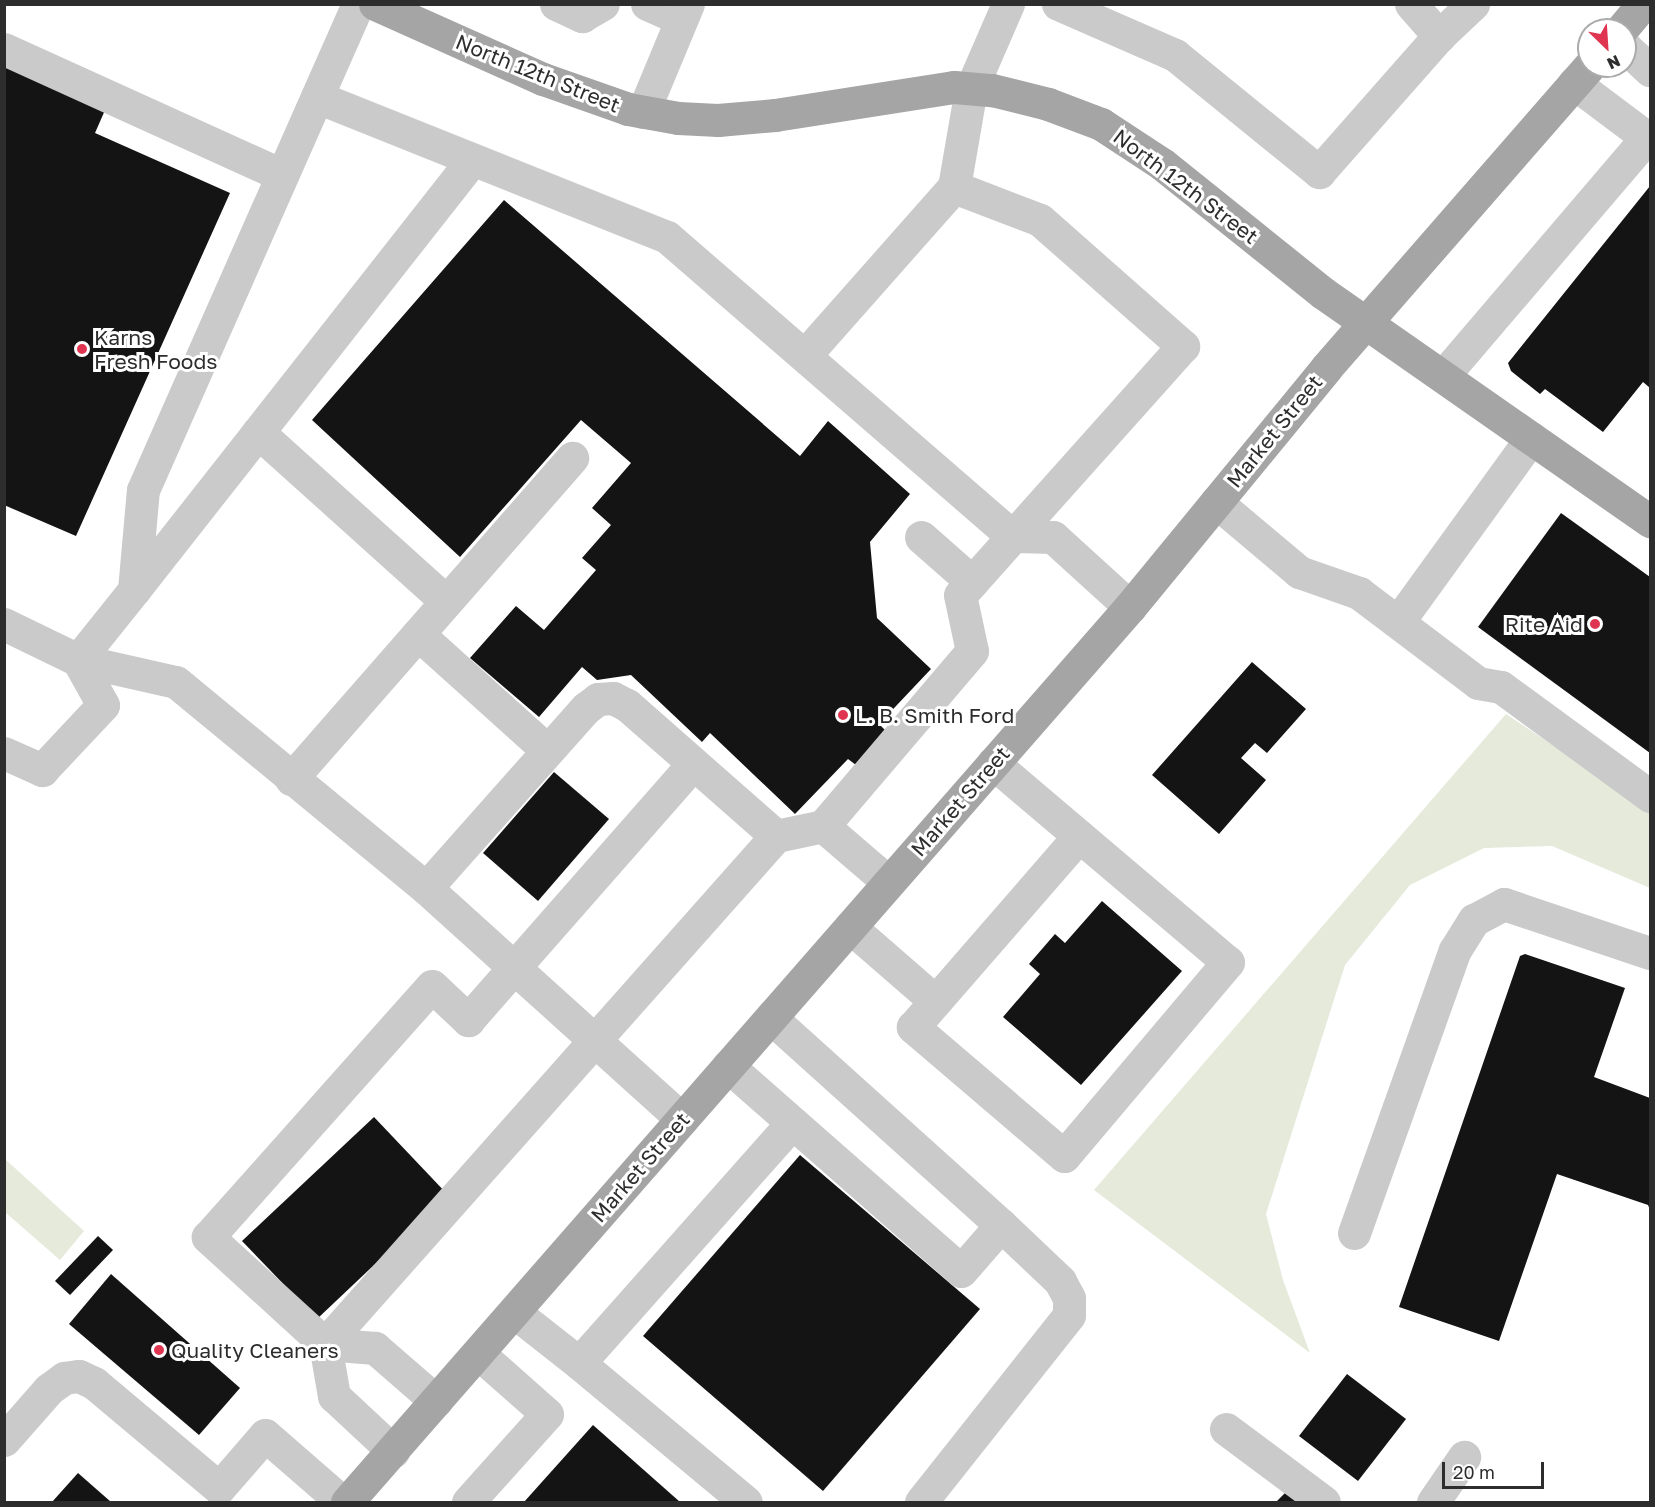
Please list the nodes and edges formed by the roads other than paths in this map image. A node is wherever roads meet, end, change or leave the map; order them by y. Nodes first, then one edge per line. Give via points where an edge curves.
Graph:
1 (358, 4) edge
2 (375, 4) edge
3 (556, 4) edge
4 (603, 4) edge
5 (647, 4) edge
6 (1008, 4) edge
7 (1058, 4) edge
8 (1411, 4) edge
9 (1473, 4) edge
10 (1643, 4) edge
11 (685, 12) edge
12 (1631, 18) edge
13 (1439, 36) junction
14 (4, 49) edge
15 (1637, 58) edge
16 (1650, 70) edge
17 (1578, 78) edge
18 (1585, 78) edge
19 (971, 88) junction
20 (316, 97) junction
21 (643, 112) junction
22 (1649, 139) edge
23 (472, 160) junction
24 (282, 175) junction
25 (954, 187) junction
26 (1365, 322) junction
27 (806, 354) junction
28 (1443, 376) junction
29 (258, 432) junction
30 (1531, 438) junction
31 (572, 458) dead end
32 (1216, 502) junction
33 (1650, 521) edge
34 (1012, 536) junction
35 (921, 537) dead end
36 (972, 582) junction
37 (134, 590) junction
38 (446, 601) junction
39 (1130, 607) junction
40 (1398, 622) junction
41 (4, 624) edge
42 (418, 634) junction
43 (78, 660) junction
44 (1478, 683) junction
45 (547, 750) junction
46 (4, 753) edge
47 (993, 763) junction
48 (693, 764) junction
49 (1650, 768) edge
50 (291, 779) junction
51 (1650, 796) edge
52 (823, 826) junction
53 (776, 836) junction
54 (1079, 836) junction
55 (888, 882) junction
56 (426, 888) junction
57 (850, 927) junction
58 (1650, 953) edge
59 (514, 967) junction
60 (935, 1001) junction
61 (771, 1017) junction
62 (594, 1041) junction
63 (728, 1066) junction
64 (682, 1119) junction
65 (792, 1123) junction
66 (1001, 1226) junction
67 (1354, 1233) dead end
68 (514, 1312) junction
69 (325, 1344) junction
70 (478, 1353) junction
71 (579, 1363) junction
72 (436, 1401) junction
73 (1226, 1429) dead end
74 (4, 1440) edge
75 (393, 1450) junction
76 (1464, 1457) dead end
77 (218, 1495) edge
78 (342, 1503) edge
79 (347, 1503) edge
80 (468, 1503) edge
81 (746, 1503) edge
82 (921, 1503) edge
83 (1324, 1503) edge
84 (1432, 1503) edge

1 - 20 street
2 - 21 main road, North 12th Street via 543,79
3 - 4 street via 582,16
5 - 11 street
6 - 19 street
7 - 13 street via 1176,55 1319,172
8 - 13 street
9 - 13 street
10 - 12 main road
11 - 21 street
14 - 24 street
15 - 16 street
17 - 26 main road, Market Street
18 - 22 street
19 - 21 main road, North 12th Street via 894,93 743,118 678,118
19 - 25 street
19 - 26 main road, North 12th Street via 1048,104 1126,138
20 - 23 street
20 - 24 street
22 - 28 street
23 - 27 street via 667,237
23 - 29 street
24 - 37 street via 143,490
25 - 27 street
25 - 34 street via 1040,220 1183,346
26 - 28 main road, North 12th Street
26 - 32 main road, Market Street
27 - 34 street
28 - 30 main road, North 12th Street
29 - 37 street
29 - 38 street
30 - 33 main road, North 12th Street
30 - 40 street
31 - 38 street
32 - 39 main road, Market Street
32 - 40 street via 1299,572 1359,593
34 - 36 street
34 - 39 street via 1053,537
35 - 36 street
36 - 52 street via 960,595 972,651
37 - 43 street
38 - 42 street
39 - 47 main road, Market Street
40 - 44 street
41 - 43 street
42 - 45 street
42 - 50 street
43 - 46 street via 103,705 42,770
43 - 50 street via 176,682
44 - 49 street via 1497,670 1515,673
44 - 51 street via 1501,687
45 - 48 street via 586,708 598,699 613,698 627,705
45 - 56 street
47 - 54 street
47 - 55 main road, Market Street
48 - 53 street
48 - 59 street
50 - 56 street
52 - 53 street
52 - 55 street
53 - 62 street
54 - 60 street
54 - 60 street via 1228,962 1064,1156 914,1027
55 - 57 main road, Market Street
56 - 59 street
57 - 60 street
57 - 61 main road, Market Street
58 - 67 street via 1504,904 1473,920 1455,950
59 - 62 street
59 - 69 street via 468,1020 432,986 208,1237
61 - 63 main road, Market Street
61 - 66 street
62 - 64 street
62 - 69 street
63 - 64 main road, Market Street
63 - 65 street
64 - 68 main road, Market Street
65 - 66 street via 961,1271
65 - 71 street
66 - 82 street via 1060,1281 1069,1298 1069,1315
68 - 70 main road, Market Street
68 - 71 street
69 - 72 street via 375,1348
69 - 75 street via 333,1396
70 - 72 main road, Market Street
70 - 80 street via 547,1414
71 - 81 street
72 - 75 main road, Market Street
73 - 83 street
74 - 77 street via 49,1389 64,1378 79,1376 94,1383
75 - 79 main road, Market Street
76 - 84 street
77 - 78 street via 265,1434

